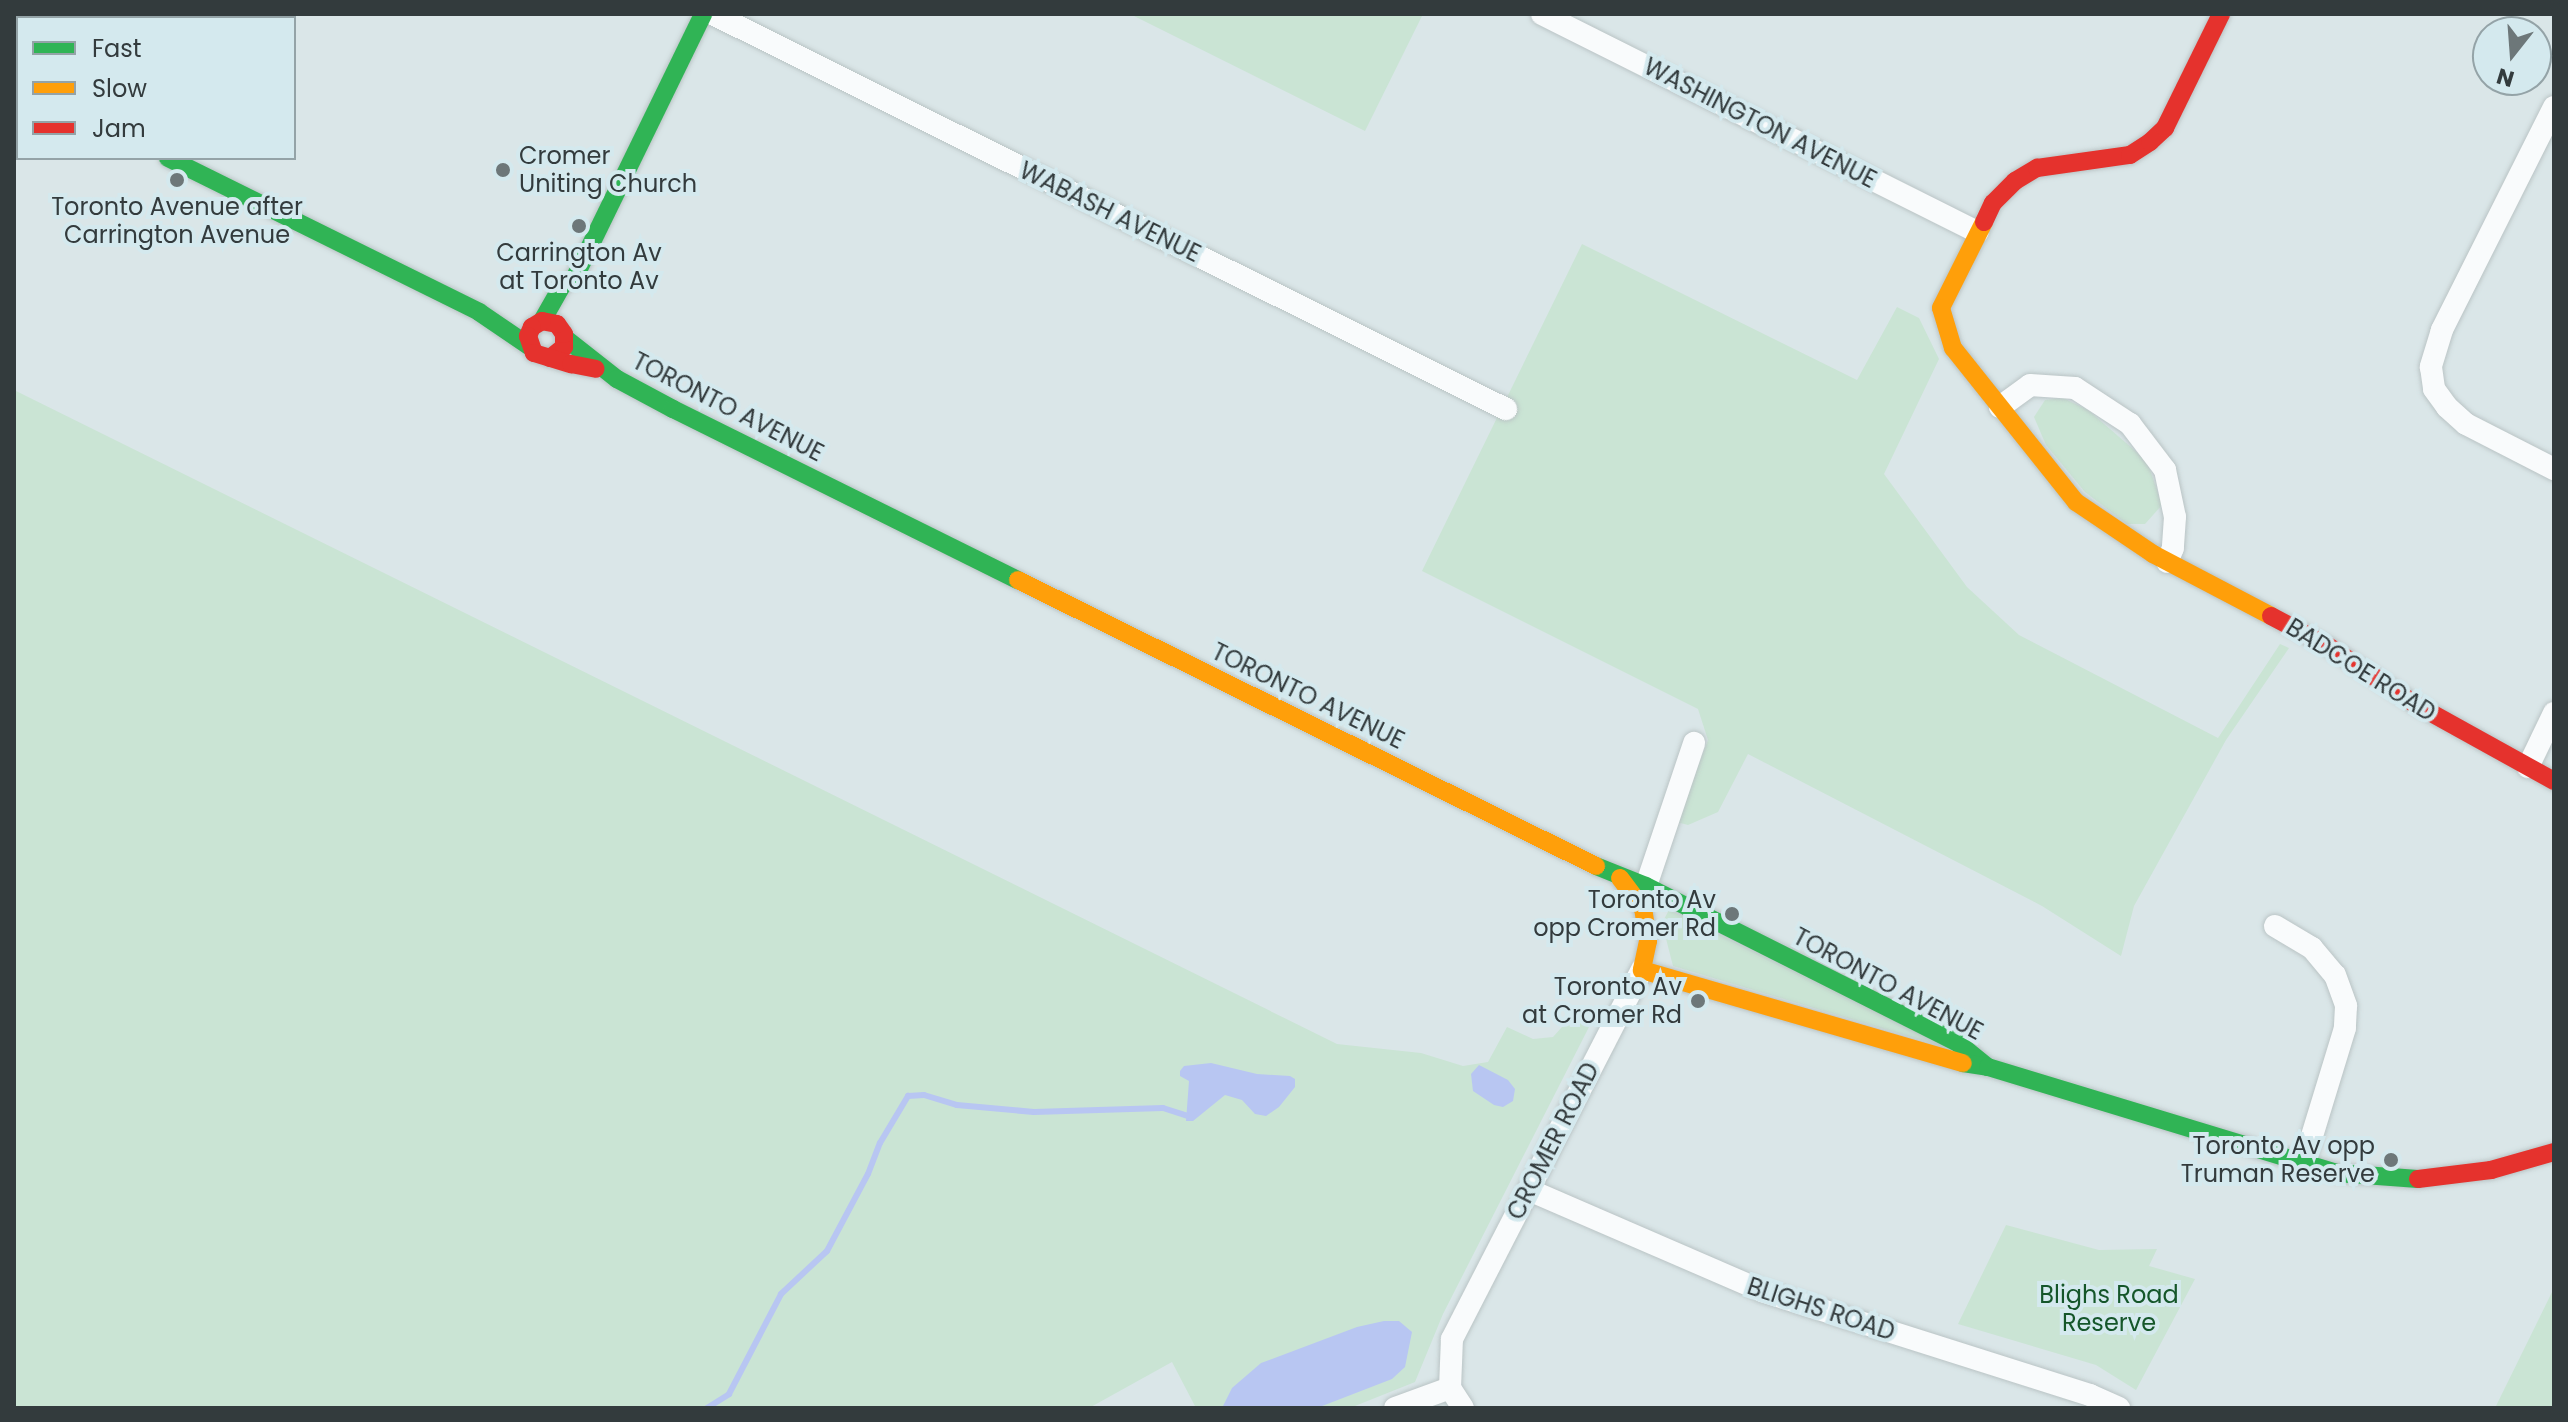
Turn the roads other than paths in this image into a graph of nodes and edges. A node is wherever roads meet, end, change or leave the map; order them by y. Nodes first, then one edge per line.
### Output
1 (703, 14) edge
2 (713, 14) edge
3 (1542, 14) edge
4 (2221, 14) edge
5 (2554, 107) edge
6 (172, 160) edge
7 (1977, 232) junction
8 (574, 279) junction
9 (479, 312) junction
10 (540, 322) junction
11 (565, 336) junction
12 (529, 346) junction
13 (550, 358) junction
14 (603, 370) junction
15 (2000, 407) junction
16 (1506, 409) dead end
17 (2554, 469) edge
18 (2167, 562) junction
19 (2554, 713) edge
20 (1694, 743) dead end
21 (2528, 767) junction
22 (2554, 781) edge
23 (1620, 878) junction
24 (1646, 886) junction
25 (2275, 926) dead end
26 (1642, 970) junction
27 (1988, 1067) junction
28 (2554, 1152) edge
29 (2303, 1165) junction
30 (1529, 1190) junction
31 (1450, 1388) junction
32 (1395, 1408) edge
33 (1463, 1408) edge
34 (2119, 1408) edge

1 - 8 street
2 - 16 street, WABASH AVENUE
3 - 7 street, WASHINGTON AVENUE
4 - 7 street
5 - 17 street
6 - 9 street
7 - 15 street, BADCOE ROAD
8 - 10 street
8 - 11 street
9 - 10 street
9 - 12 street
10 - 11 street
10 - 12 street
11 - 13 street
11 - 14 street, TORONTO AVENUE
12 - 13 street
13 - 14 street, TORONTO AVENUE
14 - 23 street, TORONTO AVENUE
15 - 18 street, BADCOE ROAD
15 - 18 street
18 - 21 street, BADCOE ROAD
19 - 21 street
20 - 24 street
21 - 22 street, BADCOE ROAD
23 - 24 street, TORONTO AVENUE
23 - 26 street, CROMER ROAD
24 - 27 street, TORONTO AVENUE
25 - 29 street
26 - 27 street, TORONTO AVENUE
26 - 30 street, CROMER ROAD
27 - 29 street, TORONTO AVENUE
28 - 29 street, TORONTO AVENUE
30 - 31 street, CROMER ROAD
30 - 34 street, BLIGHS ROAD
31 - 32 street
31 - 33 street

